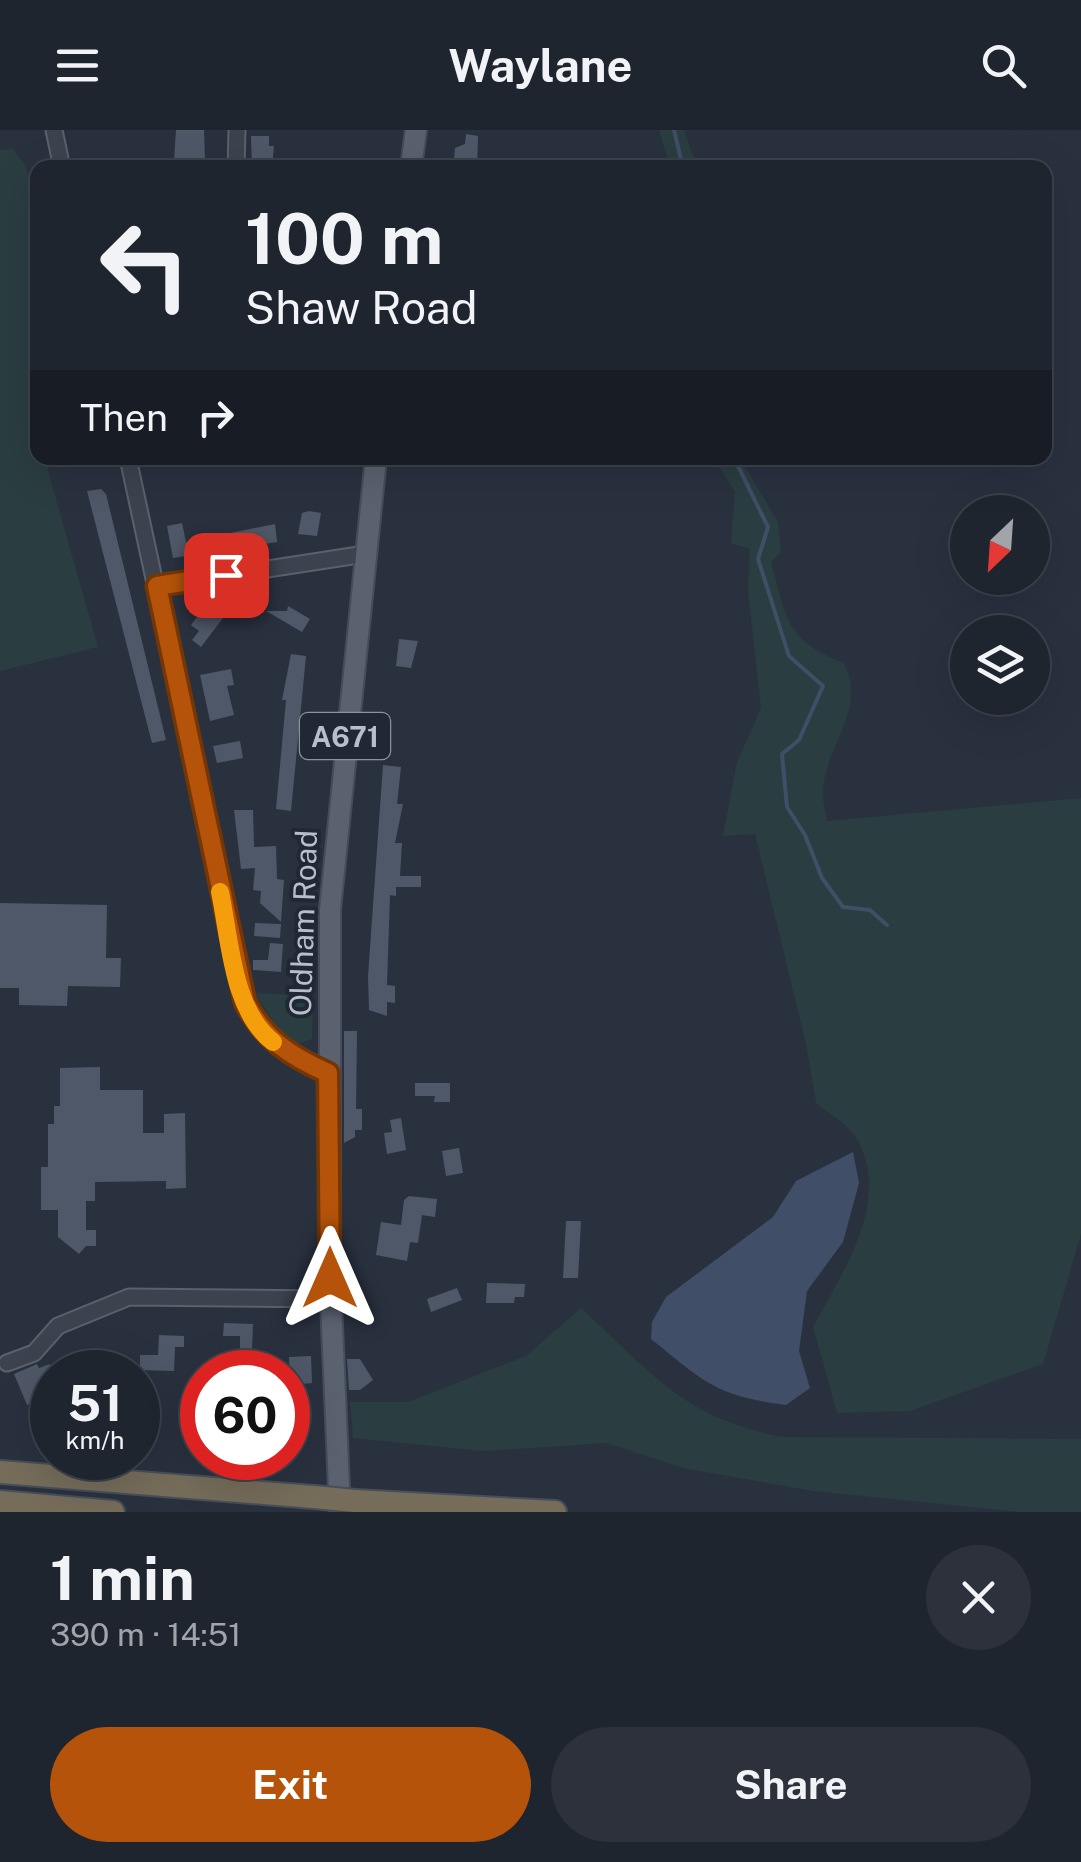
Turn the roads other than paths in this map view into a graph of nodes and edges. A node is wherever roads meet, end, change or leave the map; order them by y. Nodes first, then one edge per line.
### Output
1 (54, 130) edge
2 (236, 130) edge
3 (416, 130) edge
4 (60, 160) edge
5 (236, 160) edge
6 (412, 160) edge
7 (130, 465) edge
8 (375, 465) edge
9 (365, 554) junction
10 (157, 586) junction
11 (328, 1073) junction
12 (330, 1299) junction
13 (7, 1363) dead end
14 (0, 1472) edge
15 (0, 1502) edge
16 (348, 1506) edge
17 (112, 1512) edge
18 (554, 1512) edge

1 - 4 street
2 - 5 street
3 - 6 main road
7 - 10 street
8 - 9 main road, Oldham Road / A671
9 - 10 street
9 - 11 main road, Oldham Road / A671
10 - 11 street
11 - 12 main road, Oldham Road / A671
12 - 13 street
12 - 16 main road, Oldham Road / A671
14 - 16 highway, bridge
15 - 17 highway
16 - 18 highway

